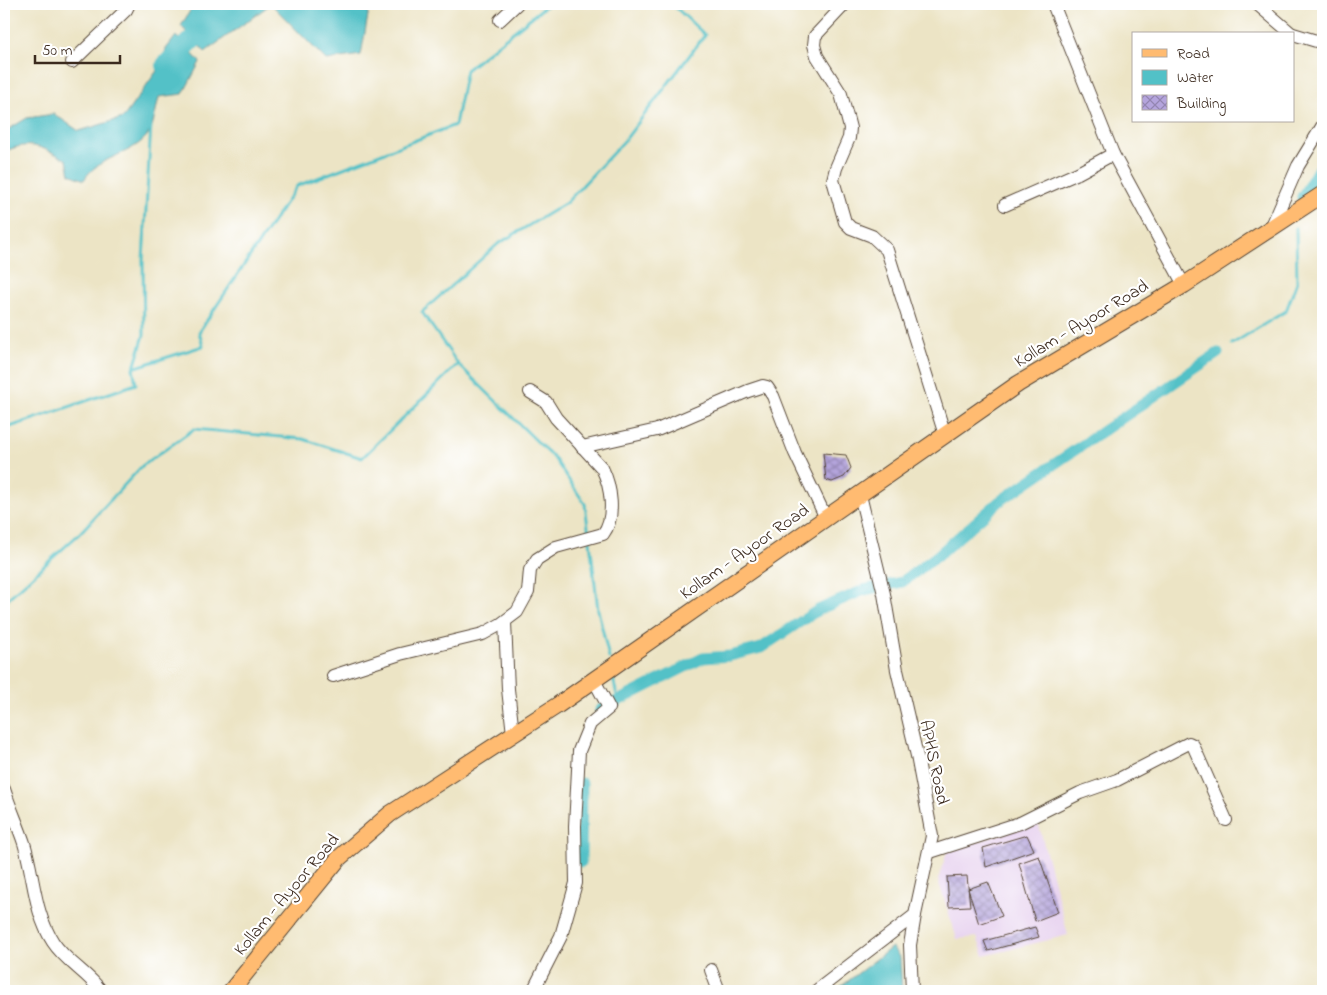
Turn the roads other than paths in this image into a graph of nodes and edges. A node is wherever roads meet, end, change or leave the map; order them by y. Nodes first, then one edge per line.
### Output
1 (129, 4) edge
2 (517, 4) edge
3 (845, 4) edge
4 (1053, 4) edge
5 (1257, 4) edge
6 (500, 20) dead end
7 (1290, 32) edge
8 (1294, 35) edge
9 (1323, 43) edge
10 (72, 62) dead end
11 (1323, 125) edge
12 (1113, 154) junction
13 (1323, 194) edge
14 (1005, 205) dead end
15 (1270, 230) junction
16 (1184, 285) junction
17 (530, 392) dead end
18 (945, 435) junction
19 (582, 447) junction
20 (860, 495) junction
21 (826, 518) junction
22 (504, 622) junction
23 (333, 676) dead end
24 (594, 680) junction
25 (513, 734) junction
26 (4, 789) edge
27 (1226, 820) dead end
28 (930, 852) junction
29 (915, 915) junction
30 (711, 970) dead end
31 (101, 991) edge
32 (231, 991) edge
33 (533, 991) edge
34 (719, 991) edge
35 (816, 991) edge
36 (912, 991) edge

1 - 10 street
2 - 6 street
3 - 18 street
4 - 12 street
5 - 7 street
8 - 9 street
11 - 15 street
12 - 14 street
12 - 16 street
13 - 15 main road, Kollam - Ayoor Road
15 - 16 main road, Kollam - Ayoor Road
16 - 18 main road, Kollam - Ayoor Road
17 - 19 street
18 - 20 main road, Kollam - Ayoor Road
19 - 21 street
19 - 22 street
20 - 21 main road, Kollam - Ayoor Road
20 - 28 street, APHS Road
21 - 24 main road, Kollam - Ayoor Road
22 - 23 street
22 - 25 street
24 - 25 main road, Kollam - Ayoor Road
24 - 33 street
25 - 32 main road, Kollam - Ayoor Road
26 - 31 street
27 - 28 street
28 - 29 street, APHS Road
29 - 35 street
29 - 36 street, APHS Road
30 - 34 street

